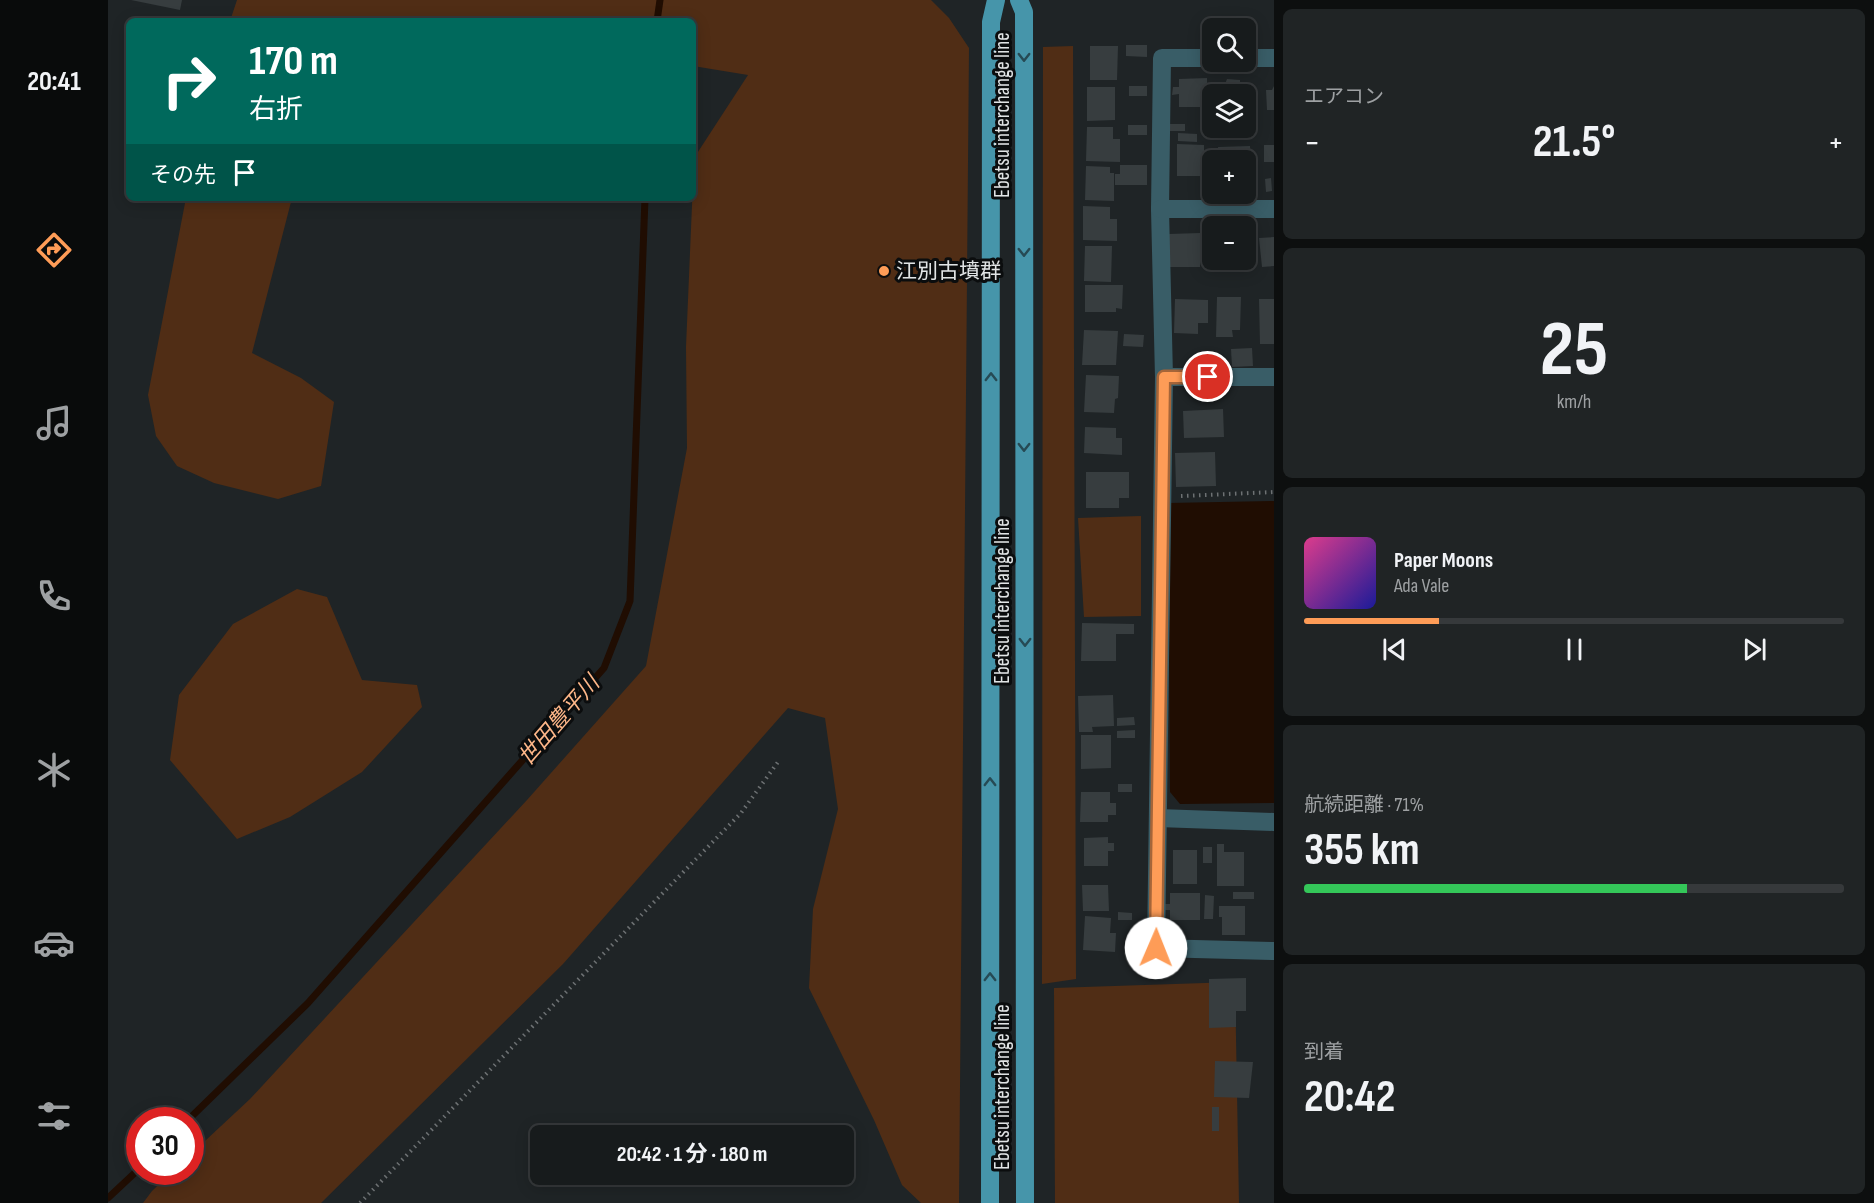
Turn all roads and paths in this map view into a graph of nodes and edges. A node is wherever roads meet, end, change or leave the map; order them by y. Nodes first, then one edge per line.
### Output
1 (996, 0) edge
2 (1019, 0) edge
3 (1202, 58) edge
4 (1256, 58) edge
5 (1274, 58) edge
6 (1160, 209) junction
7 (1274, 209) edge
8 (1164, 377) junction
9 (1274, 377) edge
10 (1274, 492) edge
11 (1162, 496) junction
12 (778, 762) dead end
13 (1158, 818) junction
14 (1274, 822) edge
15 (1274, 951) edge
16 (360, 1203) edge
17 (990, 1203) edge
18 (1025, 1203) edge

17 -> 1 main road, Ebetsu interchange line
2 -> 18 main road, Ebetsu interchange line
3 - 6 street
4 - 5 street
6 - 7 street
6 - 8 street
8 - 9 street
8 - 11 street
10 - 11 path
11 - 13 street
12 - 16 path
13 - 14 street
13 - 15 street

